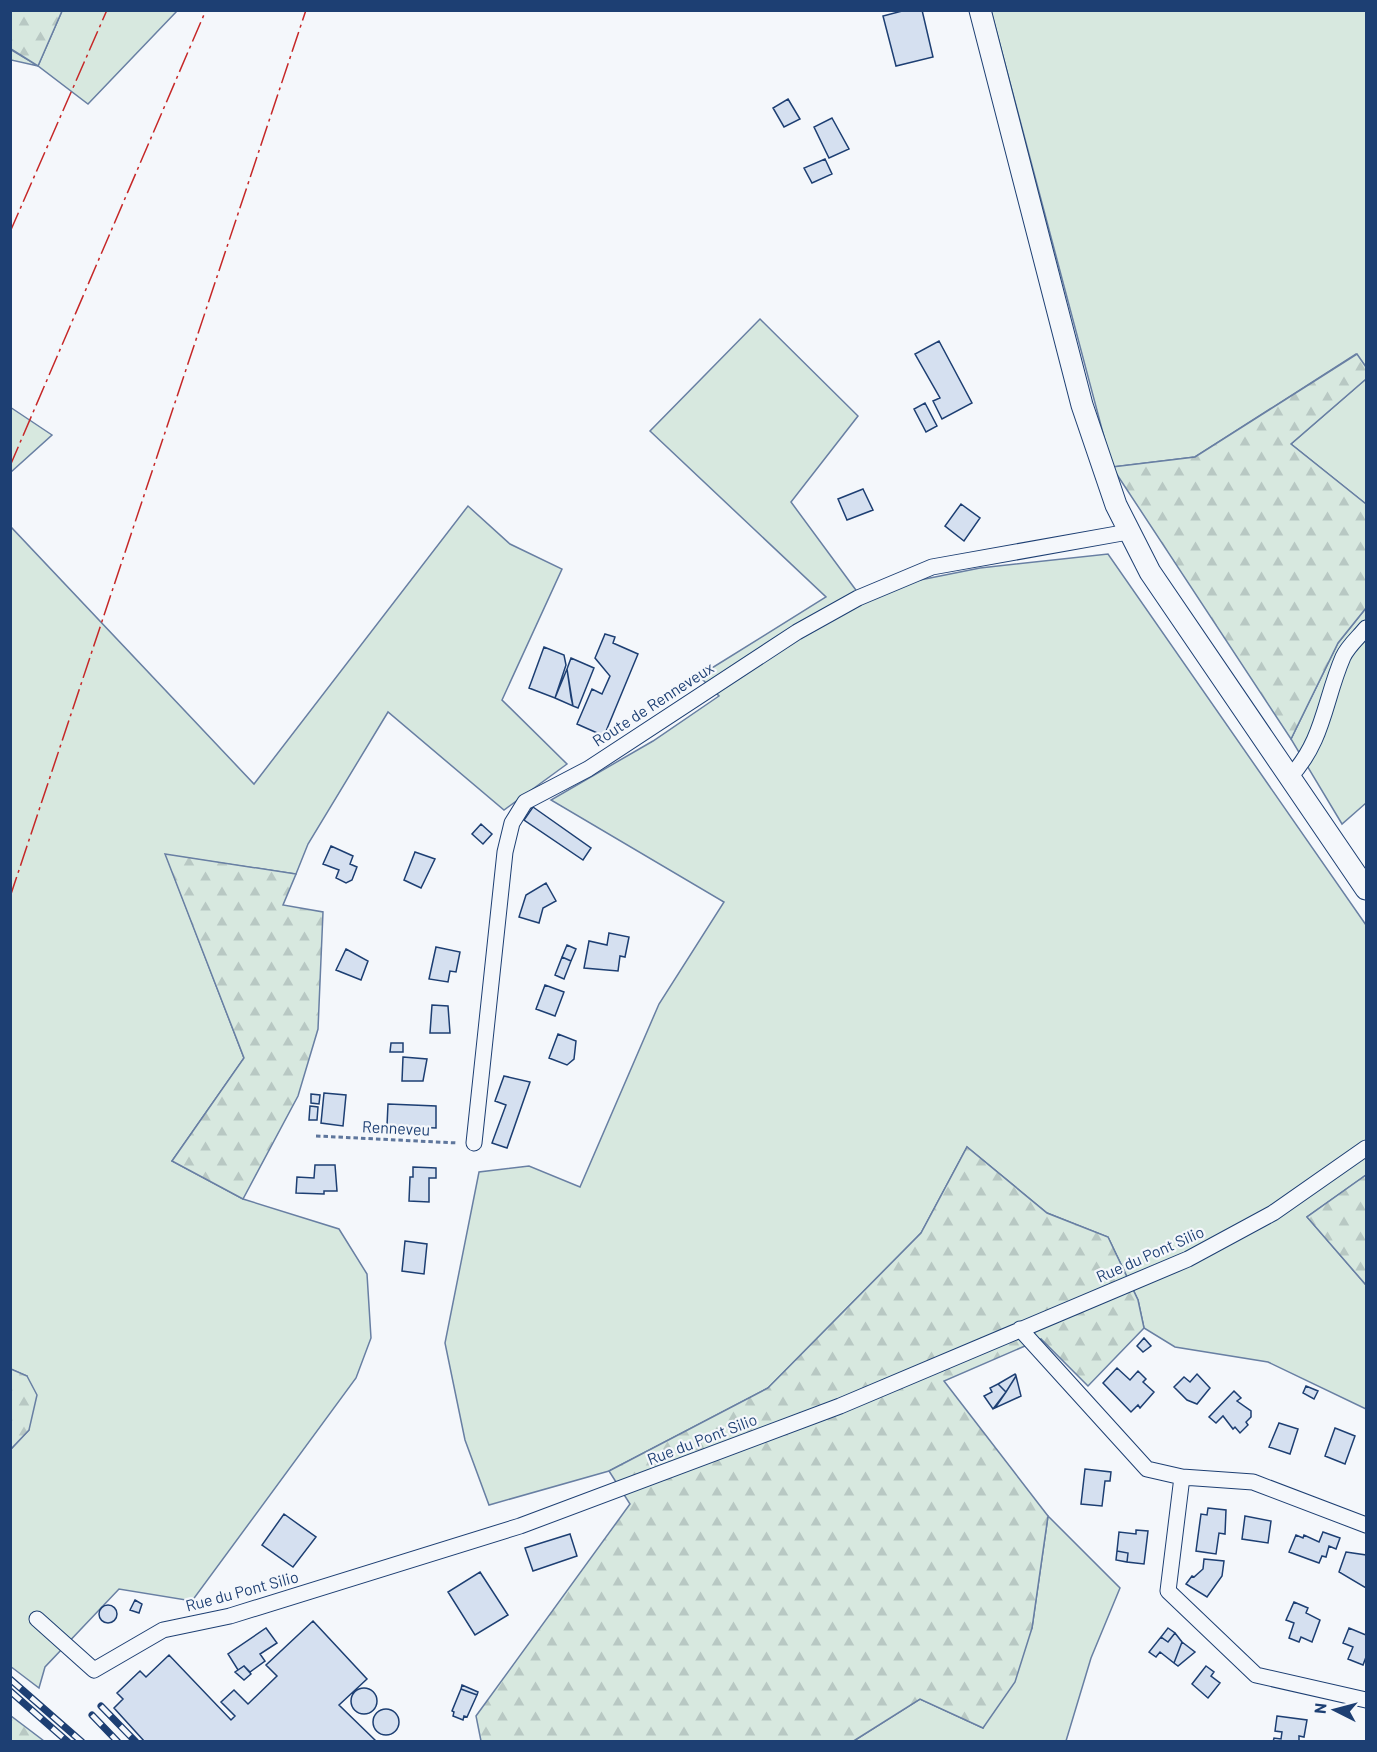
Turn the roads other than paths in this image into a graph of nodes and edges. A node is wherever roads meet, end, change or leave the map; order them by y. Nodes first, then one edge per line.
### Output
1 (980, 10) edge
2 (1128, 532) junction
3 (1366, 628) edge
4 (1289, 778) junction
5 (1366, 889) edge
6 (474, 1143) road end
7 (1366, 1148) edge
8 (1020, 1329) junction
9 (1182, 1477) junction
10 (1366, 1525) edge
11 (37, 1619) dead end
12 (1366, 1700) edge

1 - 2 main road
2 - 4 main road
2 - 6 street, Route de Renneveux
3 - 4 street
4 - 5 main road
7 - 8 street, Rue du Pont Silio
8 - 9 street
8 - 11 street, Rue du Pont Silio
9 - 10 street
9 - 12 street

